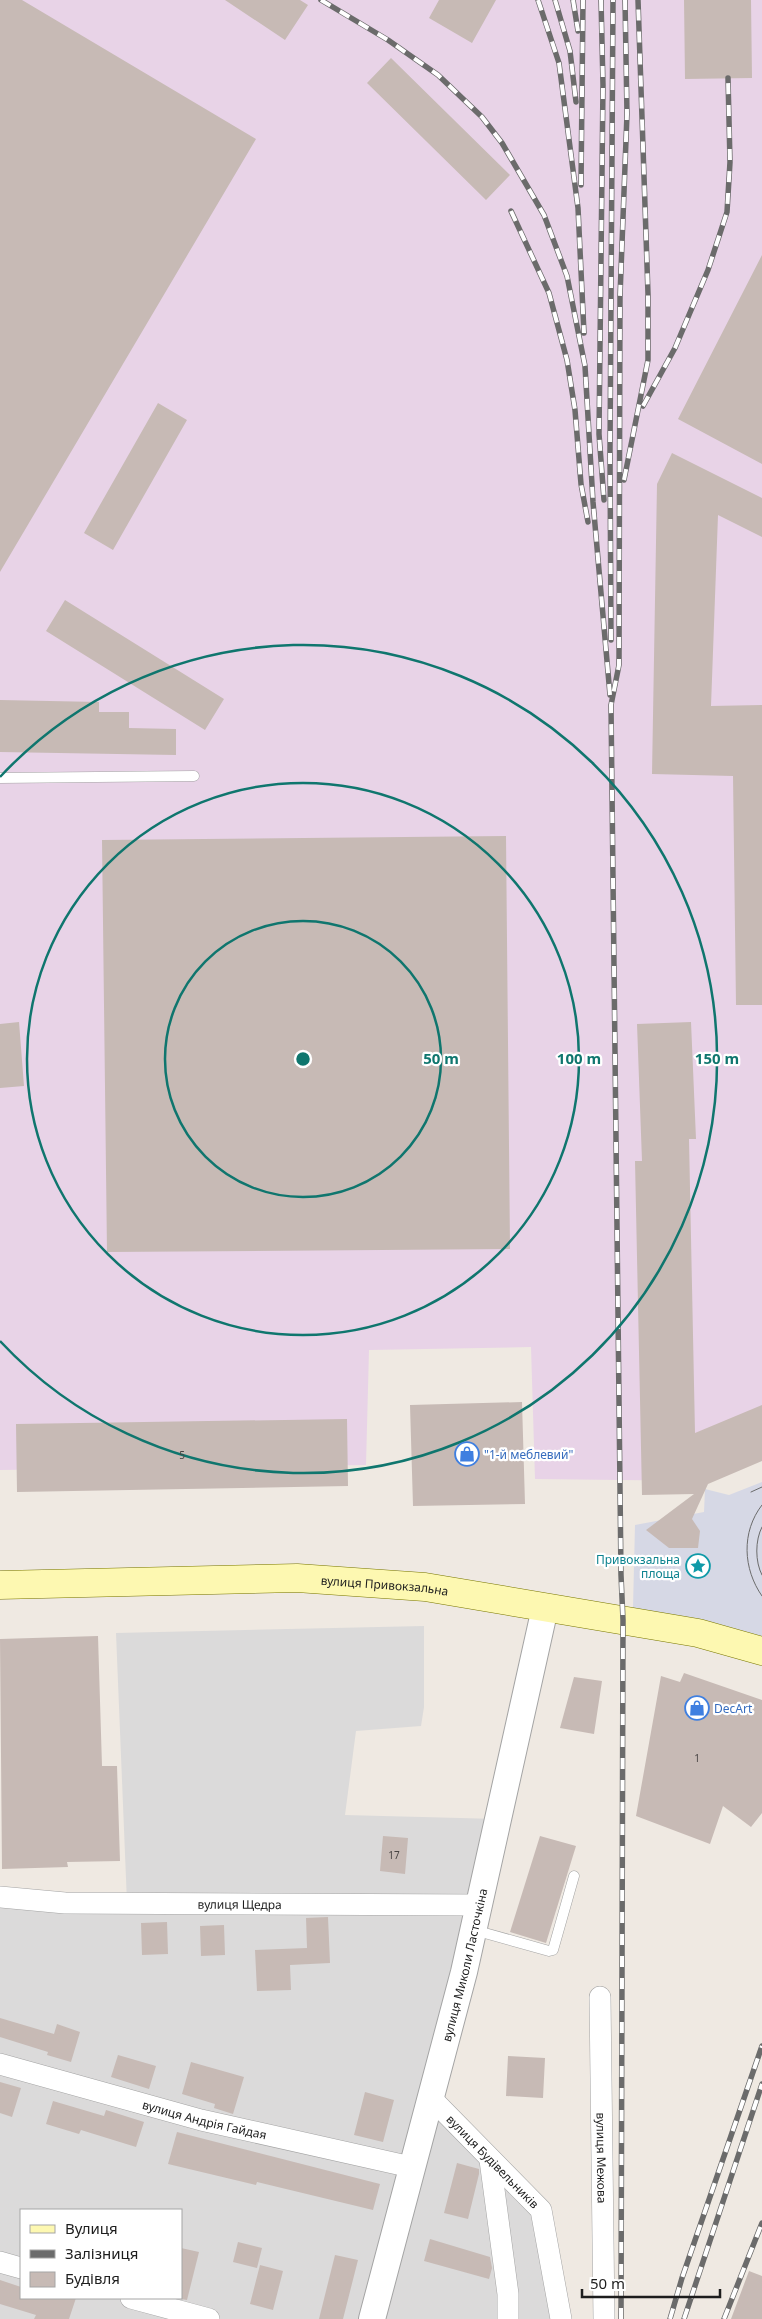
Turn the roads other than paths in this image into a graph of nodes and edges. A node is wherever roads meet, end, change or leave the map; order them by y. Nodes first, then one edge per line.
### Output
1 (194, 776) dead end
2 (0, 778) edge
3 (0, 1585) edge
4 (545, 1608) junction
5 (762, 1651) edge
6 (574, 1876) dead end
7 (0, 1897) edge
8 (476, 1917) junction
9 (600, 1997) dead end
10 (0, 2064) edge
11 (430, 2097) junction
12 (490, 2160) junction
13 (411, 2167) junction
14 (0, 2262) edge
15 (20, 2268) edge
16 (135, 2299) edge
17 (209, 2319) edge
18 (372, 2319) edge
19 (508, 2319) edge
20 (560, 2319) edge
21 (604, 2319) edge

1 - 2 lane
3 - 4 main road, вулиця Привокзальна
4 - 5 main road, вулиця Привокзальна
4 - 8 street, вулиця Миколи Ласточкіна
6 - 8 lane
7 - 8 street, вулиця Щедра
8 - 11 street, вулиця Миколи Ласточкіна
9 - 21 street, вулиця Межова
10 - 13 street, вулиця Андрія Гайдая
11 - 12 street, вулиця Будівельників
11 - 13 street, вулиця Миколи Ласточкіна
12 - 19 street
12 - 20 street, вулиця Будівельників
13 - 18 street, вулиця Миколи Ласточкіна
14 - 15 street
16 - 17 street

